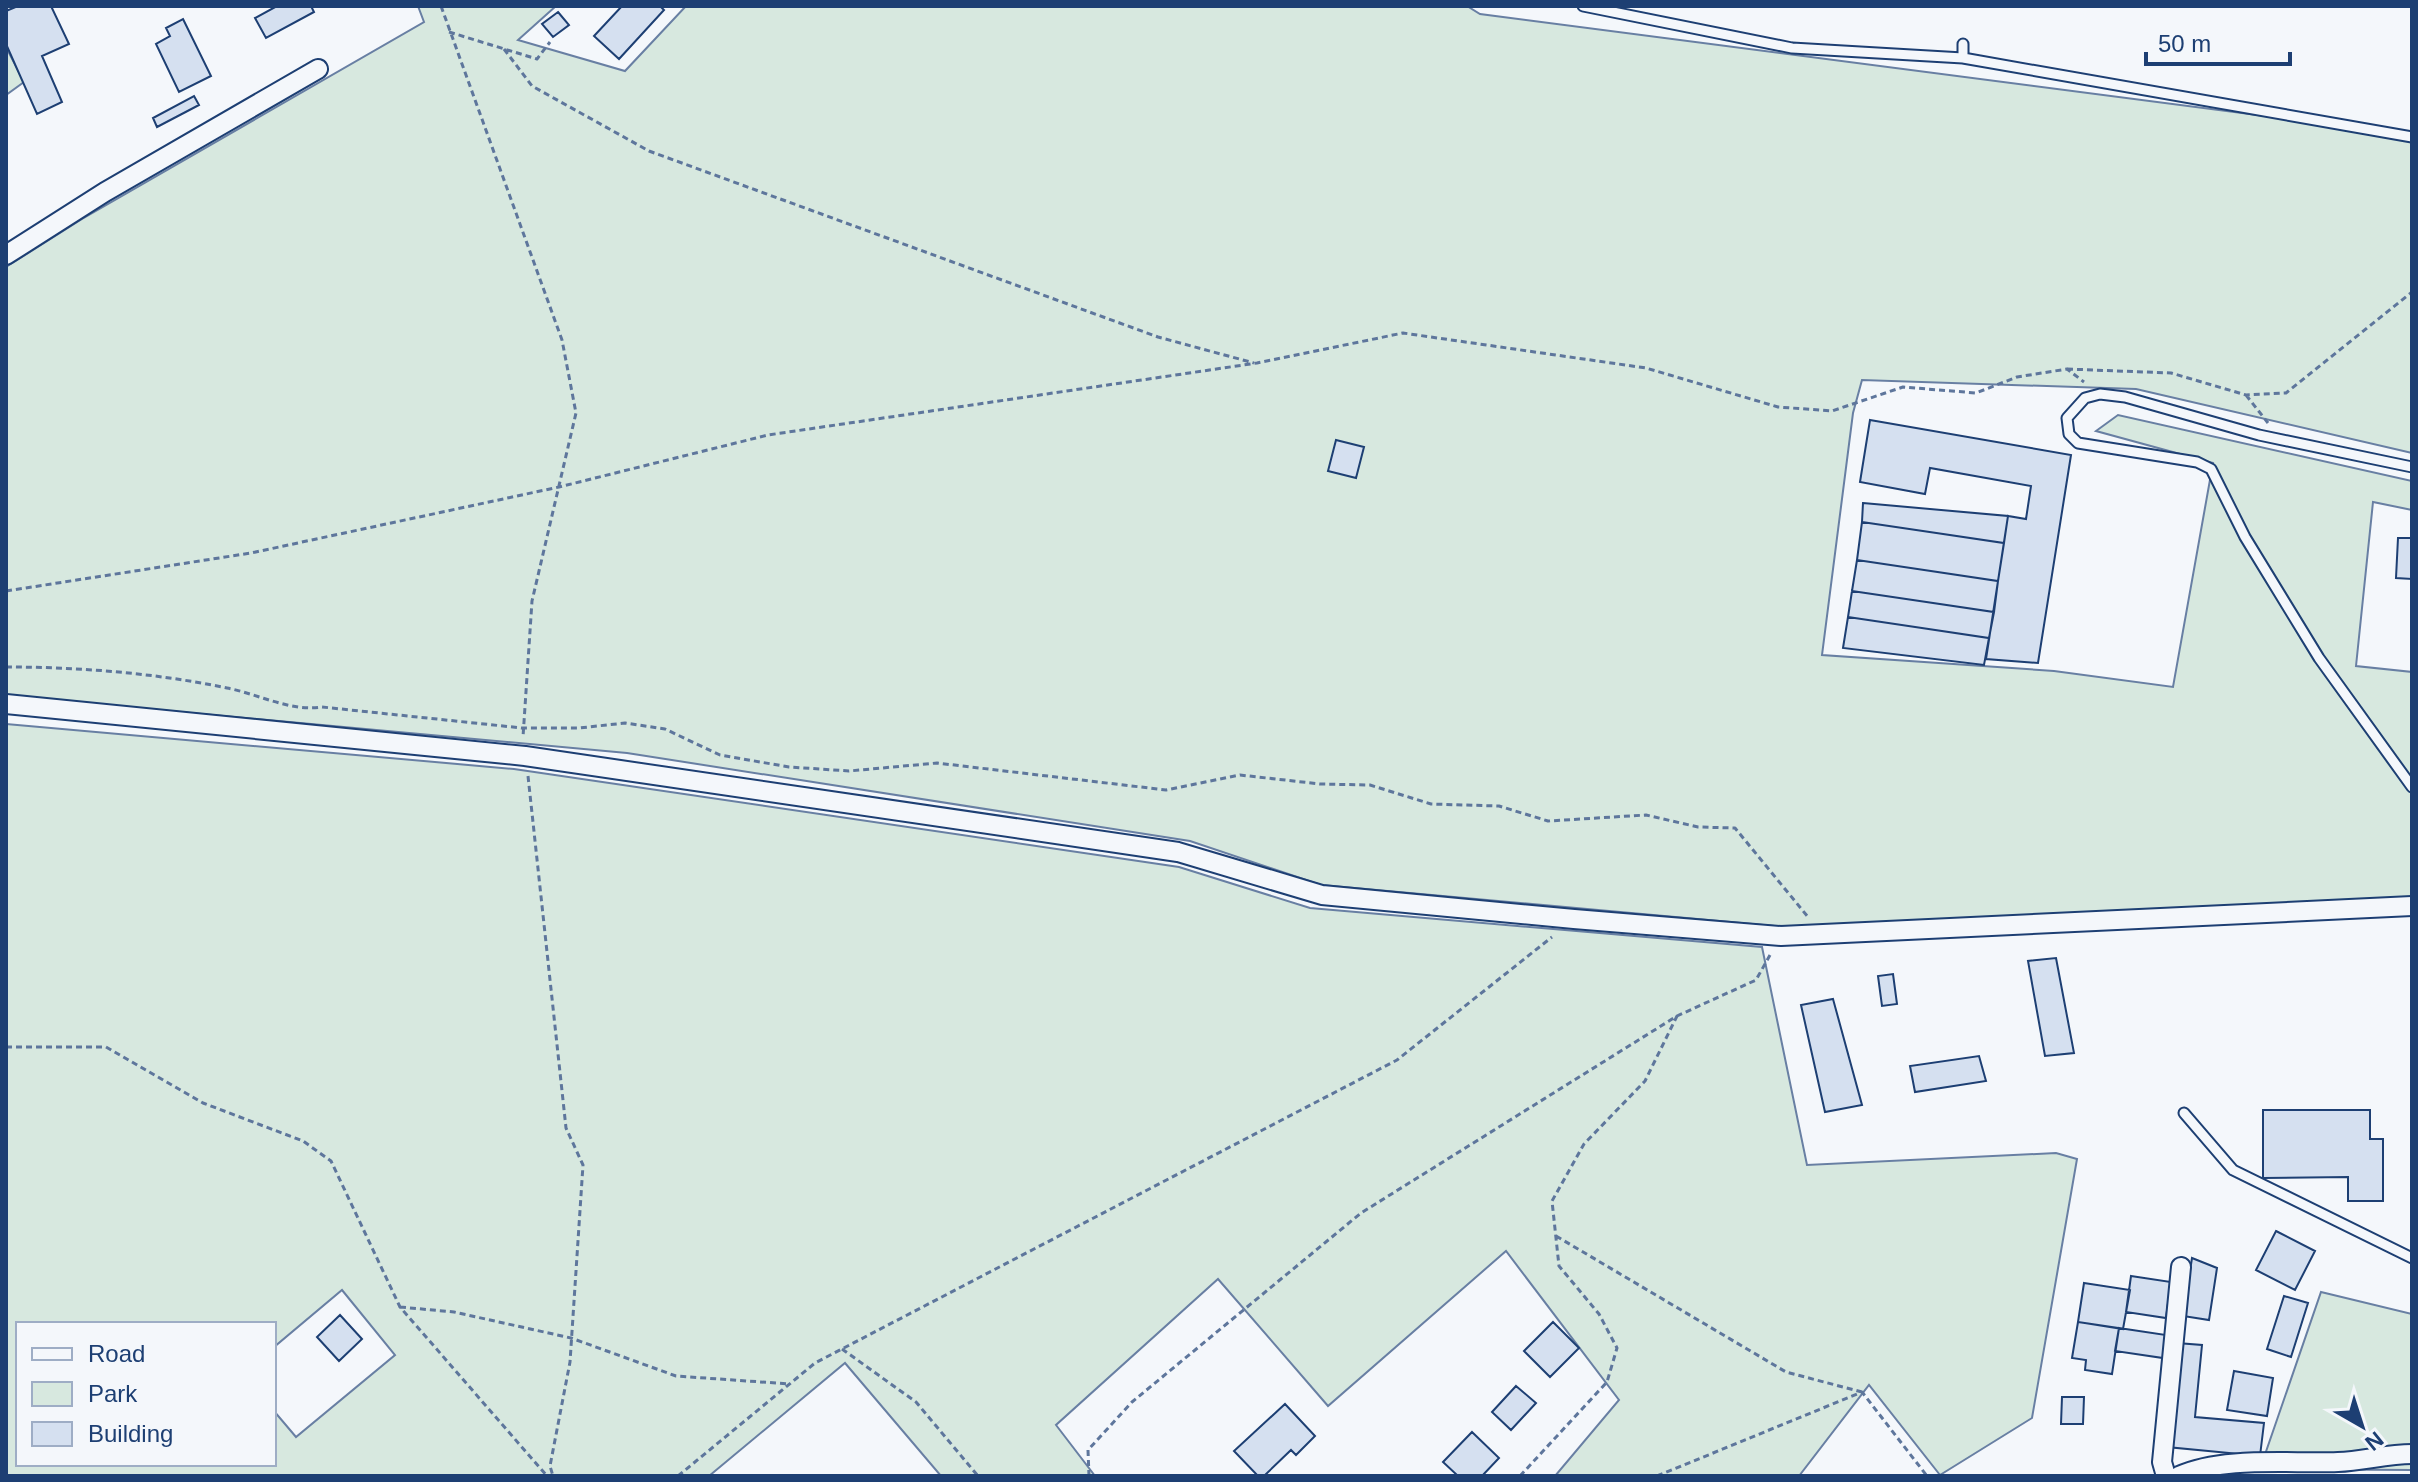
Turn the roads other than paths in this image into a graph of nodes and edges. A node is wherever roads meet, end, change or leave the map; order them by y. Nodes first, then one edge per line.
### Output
1 (1583, 6) edge
2 (1963, 44) dead end
3 (1963, 58) junction
4 (318, 69) dead end
5 (2412, 137) edge
6 (6, 255) edge
7 (2412, 467) edge
8 (6, 704) edge
9 (2412, 787) edge
10 (2412, 906) edge
11 (2184, 1113) dead end
12 (2412, 1258) edge
13 (2181, 1267) dead end
14 (2412, 1454) edge
15 (2166, 1476) edge
16 (2179, 1476) edge

1 - 3 lane
2 - 3 lane
3 - 5 lane
4 - 6 street
7 - 9 lane
8 - 10 street
11 - 12 lane
13 - 15 street
14 - 16 street

